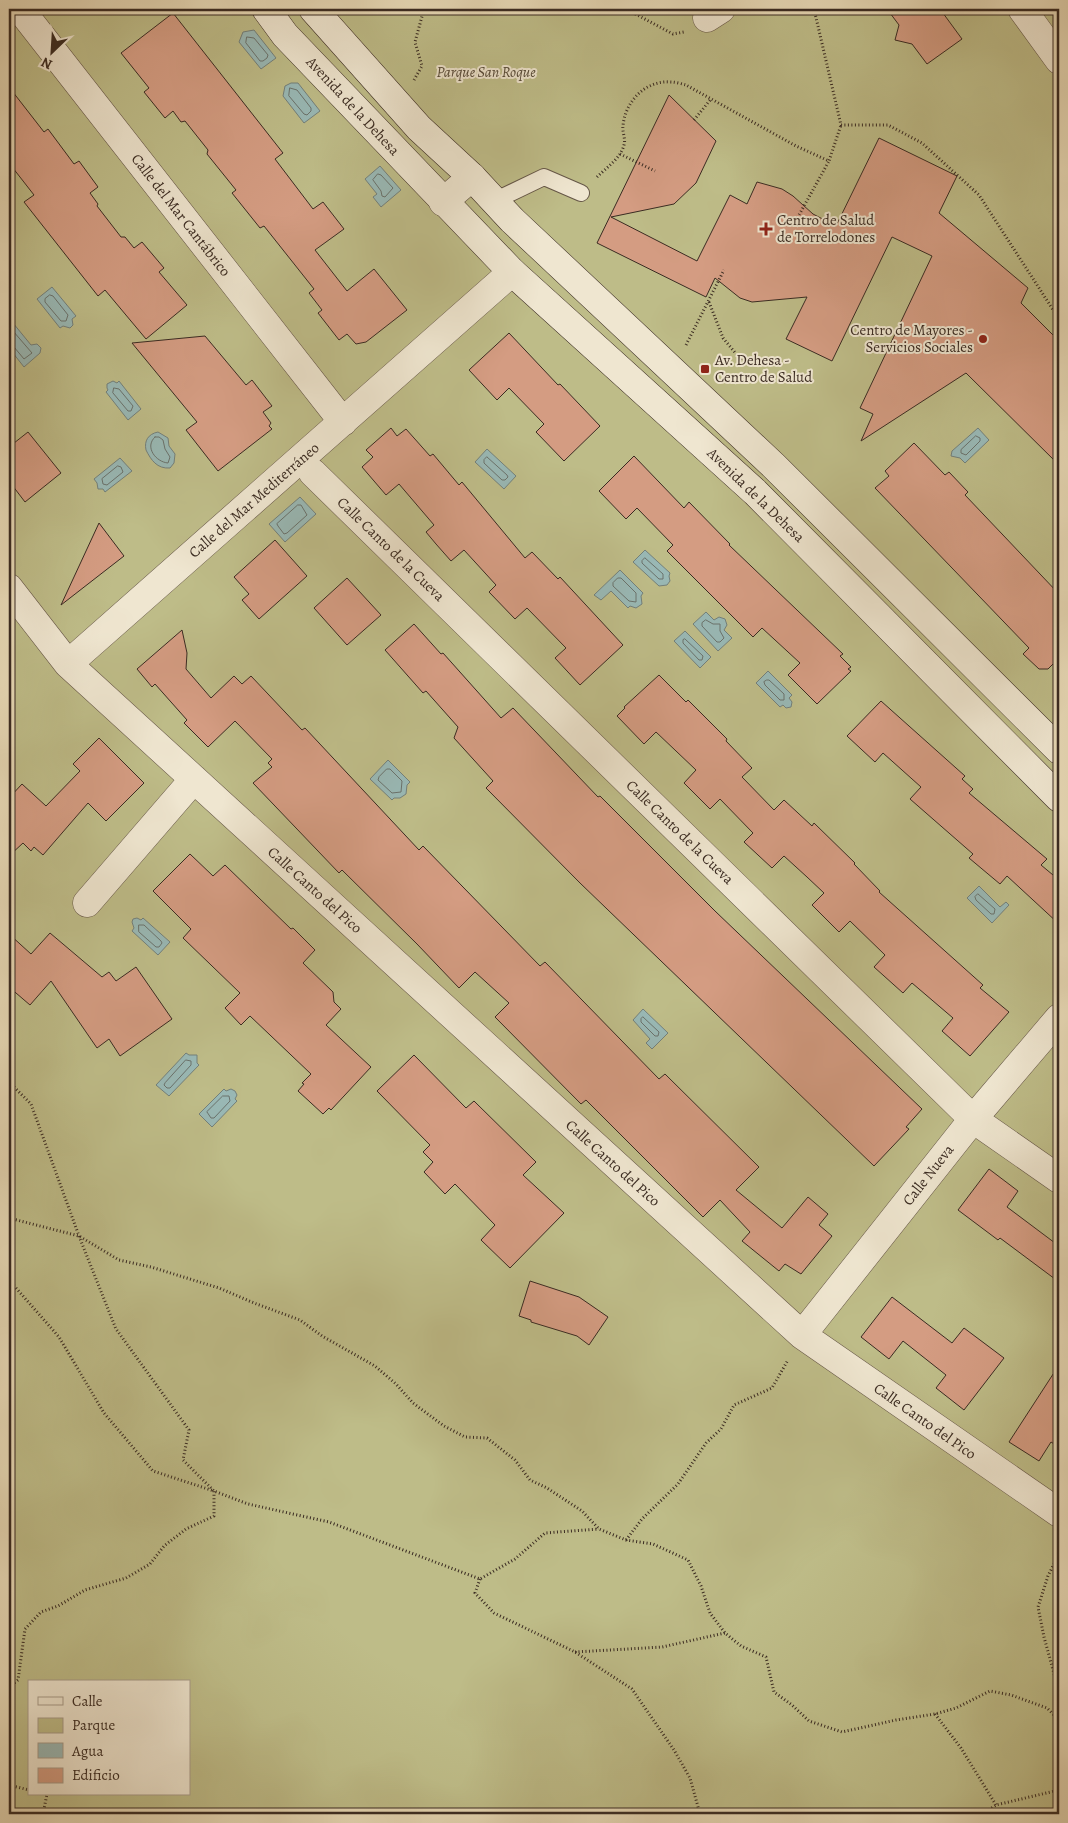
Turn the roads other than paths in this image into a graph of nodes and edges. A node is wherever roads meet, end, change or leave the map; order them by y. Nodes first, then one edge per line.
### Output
1 (20, 9) edge
2 (266, 9) edge
3 (313, 9) edge
4 (1022, 9) edge
5 (1059, 60) edge
6 (472, 177) junction
7 (581, 193) road end
8 (494, 201) junction
9 (443, 202) junction
10 (512, 272) junction
11 (343, 422) junction
12 (312, 473) dead end
13 (9, 588) edge
14 (68, 664) junction
15 (1059, 750) edge
16 (194, 779) junction
17 (1059, 798) edge
18 (86, 903) dead end
19 (1059, 1018) edge
20 (973, 1119) junction
21 (1059, 1178) edge
22 (802, 1335) junction
23 (1059, 1513) edge

1 - 11 street, Calle del Mar Cantábrico
2 - 9 street, Avenida de la Dehesa
3 - 6 street
4 - 5 street
6 - 8 street
6 - 9 street
7 - 8 lane
8 - 15 street
9 - 10 street, Avenida de la Dehesa
10 - 11 street, Calle del Mar Mediterráneo
10 - 17 street, Avenida de la Dehesa
11 - 14 street, Calle del Mar Mediterráneo
12 - 20 street, Calle Canto de la Cueva
13 - 14 street
14 - 16 street, Calle Canto del Pico
16 - 18 street
16 - 22 street, Calle Canto del Pico
19 - 20 street, Calle Nueva
20 - 21 street, Calle Canto de la Cueva
20 - 22 street, Calle Nueva
22 - 23 street, Calle Canto del Pico

